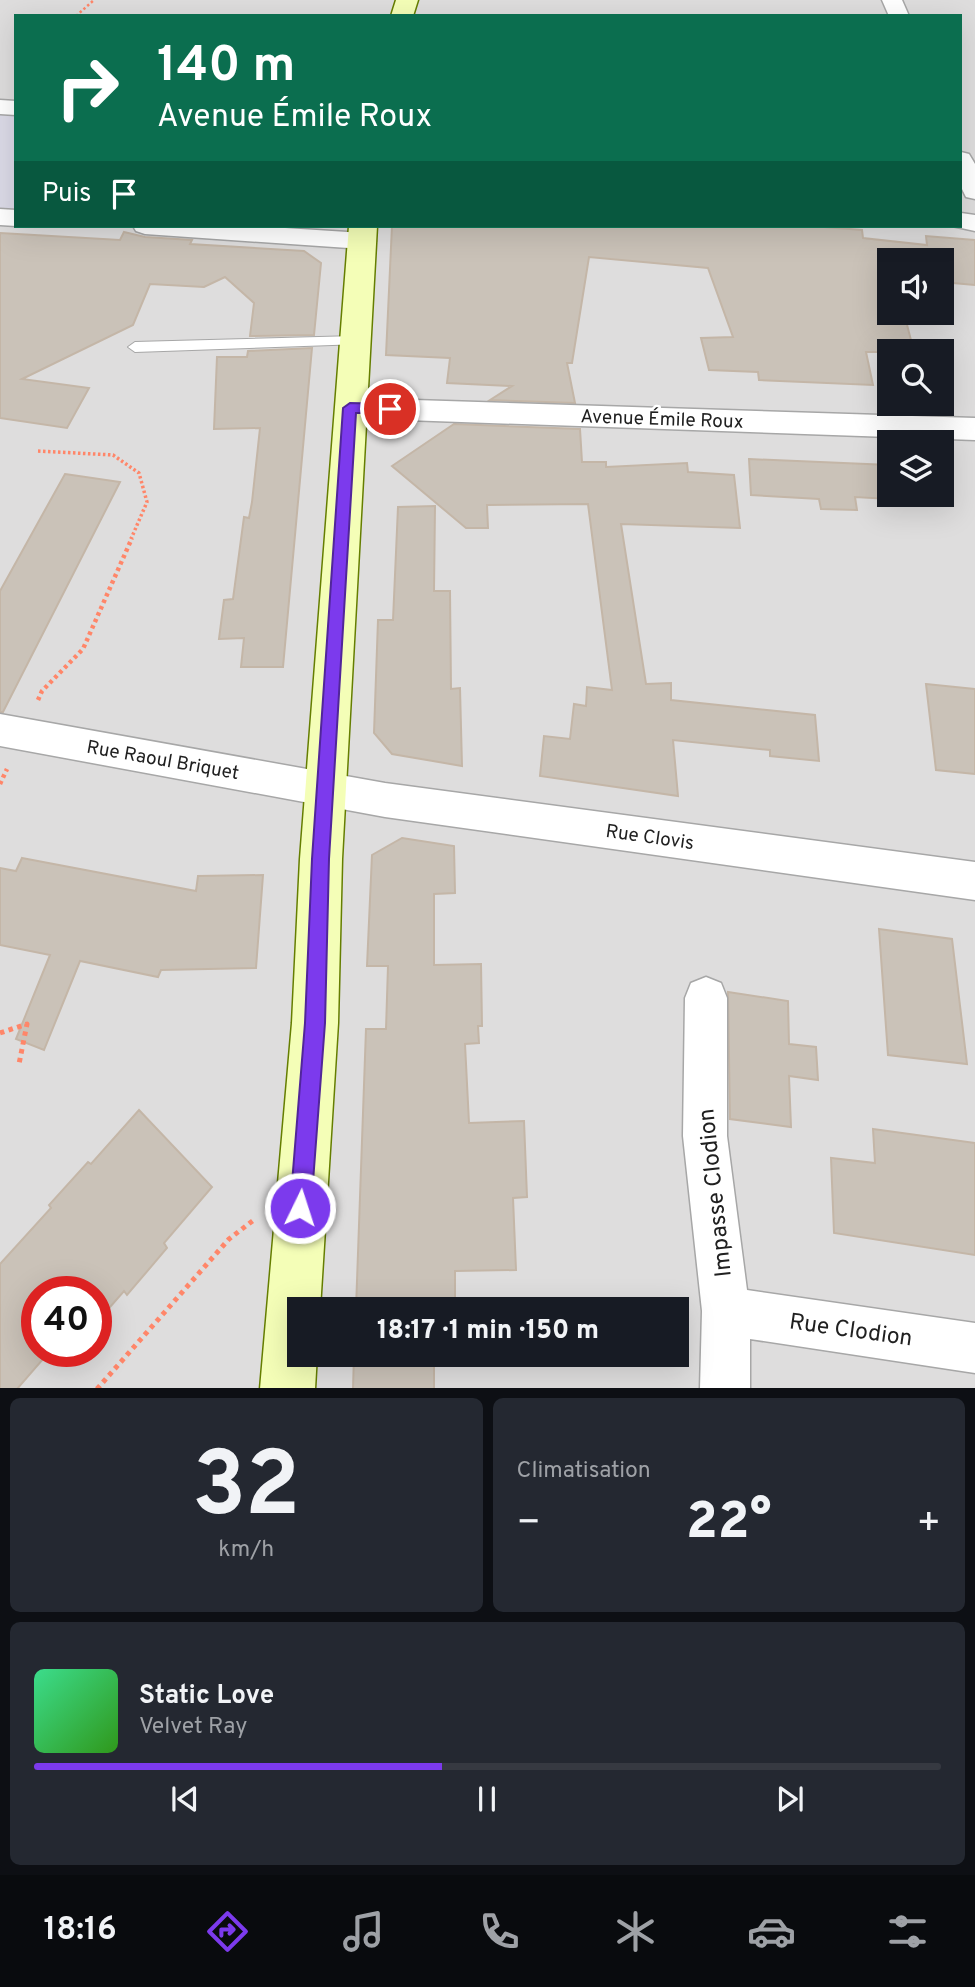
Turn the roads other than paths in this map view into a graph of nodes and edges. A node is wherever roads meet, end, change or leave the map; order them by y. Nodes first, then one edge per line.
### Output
1 (962, 161) edge
2 (975, 192) edge
3 (207, 228) edge
4 (363, 233) edge
5 (356, 341) junction
6 (135, 347) dead end
7 (350, 408) junction
8 (975, 429) edge
9 (12, 732) edge
10 (326, 789) junction
11 (975, 881) edge
12 (706, 998) dead end
13 (726, 1311) junction
14 (975, 1348) edge
15 (286, 1388) edge
16 (725, 1388) edge

1 - 2 street
3 - 4 street
4 - 5 street
5 - 6 lane
5 - 7 street
7 - 8 street, Avenue Émile Roux
7 - 10 street
9 - 10 street, Rue Raoul Briquet
10 - 11 street, Rue Clovis
10 - 15 street
12 - 13 street, Impasse Clodion
13 - 14 street, Rue Clodion
13 - 16 street, Impasse Clodion

